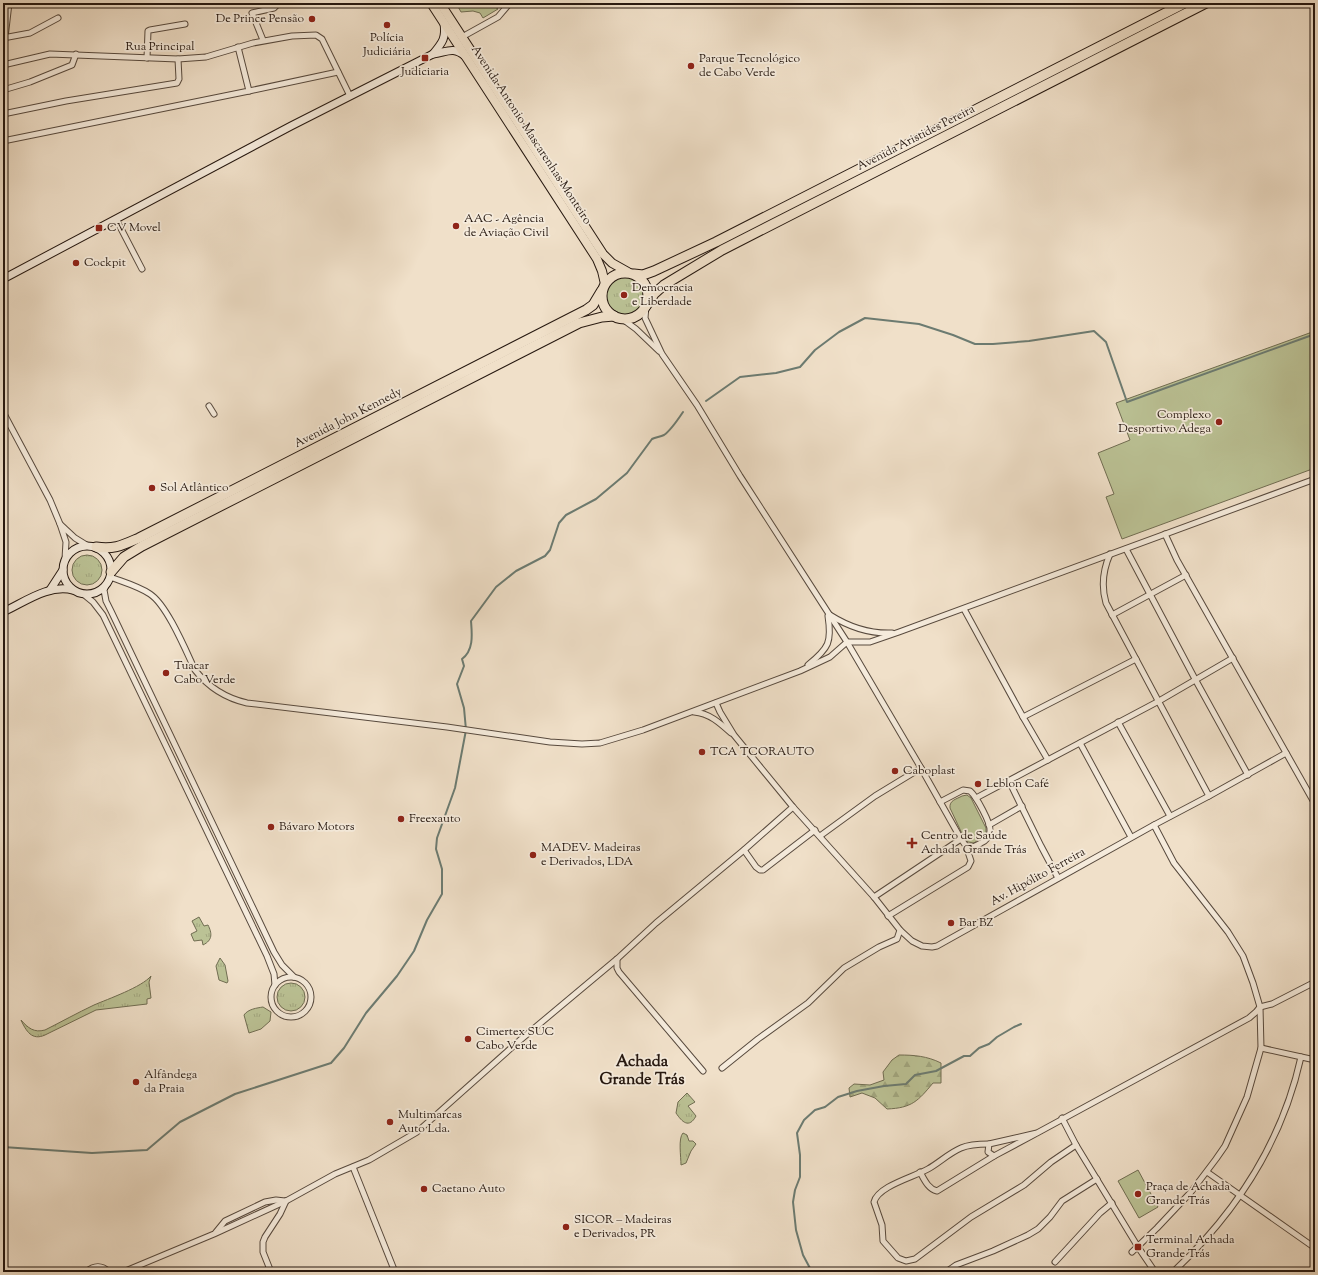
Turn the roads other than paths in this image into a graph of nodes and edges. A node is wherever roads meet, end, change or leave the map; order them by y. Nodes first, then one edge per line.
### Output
1 (9, 3) edge
2 (279, 3) edge
3 (430, 3) edge
4 (440, 3) edge
5 (510, 3) edge
6 (1185, 3) edge
7 (1206, 3) edge
8 (58, 18) dead end
9 (444, 23) junction
10 (186, 24) dead end
11 (462, 37) junction
12 (4, 38) edge
13 (263, 40) junction
14 (238, 47) junction
15 (76, 54) junction
16 (433, 54) junction
17 (465, 57) junction
18 (147, 58) junction
19 (178, 59) junction
20 (3, 65) edge
21 (338, 72) junction
22 (3, 90) edge
23 (249, 91) junction
24 (350, 96) junction
25 (3, 114) edge
26 (3, 141) edge
27 (116, 219) junction
28 (142, 269) dead end
29 (631, 273) junction
30 (3, 279) edge
31 (603, 287) junction
32 (646, 306) junction
33 (617, 317) junction
34 (662, 354) junction
35 (209, 406) dead end
36 (3, 412) edge
37 (214, 414) dead end
38 (1315, 479) edge
39 (60, 524) junction
40 (1165, 534) junction
41 (92, 547) junction
42 (1126, 549) junction
43 (1110, 554) junction
44 (65, 559) junction
45 (63, 570) junction
46 (1186, 575) junction
47 (110, 577) junction
48 (50, 590) junction
49 (79, 592) junction
50 (1150, 595) junction
51 (964, 609) junction
52 (3, 612) edge
53 (827, 613) junction
54 (1112, 615) junction
55 (899, 632) junction
56 (847, 642) junction
57 (1233, 658) junction
58 (1136, 659) junction
59 (800, 671) junction
60 (1195, 679) junction
61 (1159, 701) junction
62 (716, 703) junction
63 (687, 713) junction
64 (1023, 717) junction
65 (1118, 722) junction
66 (734, 735) junction
67 (1080, 743) junction
68 (1286, 753) junction
69 (1048, 760) junction
70 (921, 768) junction
71 (1248, 775) junction
72 (1009, 781) junction
73 (1209, 796) junction
74 (976, 798) junction
75 (940, 802) junction
76 (1315, 804) edge
77 (1022, 806) junction
78 (793, 807) junction
79 (1170, 816) junction
80 (989, 824) junction
81 (1154, 825) junction
82 (815, 830) junction
83 (820, 836) junction
84 (1131, 837) junction
85 (961, 839) junction
86 (966, 846) junction
87 (744, 850) junction
88 (1058, 878) junction
89 (874, 897) junction
90 (888, 916) junction
91 (900, 930) junction
92 (617, 959) junction
93 (294, 977) junction
94 (1315, 982) edge
95 (275, 985) junction
96 (1260, 1006) junction
97 (1261, 1048) junction
98 (1301, 1057) junction
99 (1315, 1060) edge
100 (722, 1068) dead end
101 (703, 1071) dead end
102 (1062, 1118) junction
103 (1036, 1133) junction
104 (989, 1144) junction
105 (1076, 1145) junction
106 (994, 1156) junction
107 (353, 1166) junction
108 (920, 1172) junction
109 (1207, 1172) junction
110 (1097, 1179) junction
111 (1240, 1195) junction
112 (286, 1201) junction
113 (1112, 1204) junction
114 (1138, 1247) junction
115 (1315, 1248) edge
116 (1132, 1252) dead end
117 (1055, 1262) dead end
118 (86, 1272) edge
119 (109, 1272) edge
120 (123, 1272) edge
121 (271, 1272) edge
122 (395, 1272) edge
123 (946, 1272) edge
124 (1155, 1272) edge
125 (1173, 1272) edge

1 - 12 street
2 - 13 street
3 - 9 main road, Avenida Antonio Mascarenhas Monteiro
4 - 11 main road, Avenida Antonio Mascarenhas Monteiro
5 - 11 street
6 - 29 highway, Avenida Aristides Pereira
7 - 32 highway, Avenida Aristides Pereira
8 - 12 street
9 - 16 main road
9 - 17 main road, Avenida Antonio Mascarenhas Monteiro
10 - 18 street
11 - 29 main road, Avenida Antonio Mascarenhas Monteiro
13 - 14 street, Rua Principal
13 - 21 street, Rua Principal
14 - 19 street, Rua Principal
14 - 23 street
15 - 18 street, Rua Principal
15 - 20 street, Rua Principal
15 - 22 street
16 - 17 main road
16 - 24 main road
17 - 31 main road, Avenida Antonio Mascarenhas Monteiro
18 - 19 street, Rua Principal
19 - 25 street
21 - 23 street
21 - 24 street, Rua Principal
23 - 26 street
24 - 27 main road
27 - 28 street
27 - 30 main road
29 - 31 highway
29 - 32 highway
31 - 33 highway
31 - 41 highway, Avenida John Kennedy
32 - 33 highway
32 - 34 street
33 - 34 street
33 - 47 highway, Avenida John Kennedy
34 - 53 street
35 - 37 street
36 - 39 street
38 - 40 street
39 - 41 street
39 - 44 street
40 - 42 street
40 - 46 street
41 - 44 main road
41 - 47 main road
42 - 43 street
42 - 50 street
43 - 51 street
43 - 54 street
44 - 45 main road
45 - 48 main road
45 - 49 main road
46 - 50 street
46 - 57 street
47 - 49 main road
47 - 63 street
47 - 93 street
48 - 49 main road
48 - 52 main road
49 - 95 street
50 - 54 street
50 - 60 street
51 - 55 street
51 - 64 street
53 - 55 street
53 - 56 street
53 - 59 street
54 - 58 street
55 - 56 street
56 - 59 street
56 - 70 street
57 - 60 street
57 - 68 street
58 - 61 street
58 - 64 street
59 - 62 street
60 - 61 street
60 - 71 street
61 - 65 street
61 - 73 street
62 - 63 street
62 - 66 street
63 - 66 street
64 - 69 street
65 - 67 street
65 - 79 street
66 - 78 street, Av. Hipólito Ferreira
67 - 69 street
67 - 84 street
68 - 71 street, Av. Hipólito Ferreira
68 - 76 street
69 - 72 street
70 - 75 street
70 - 83 street
71 - 73 street, Av. Hipólito Ferreira
72 - 74 street
72 - 77 street
73 - 79 street, Av. Hipólito Ferreira
74 - 75 street
74 - 80 street
75 - 85 street
77 - 80 street
77 - 88 street
78 - 82 street, Av. Hipólito Ferreira
78 - 87 street
79 - 81 street, Av. Hipólito Ferreira
80 - 86 street
81 - 84 street, Av. Hipólito Ferreira
81 - 96 street
82 - 83 street, Av. Hipólito Ferreira
82 - 87 street
83 - 89 street, Av. Hipólito Ferreira
84 - 88 street, Av. Hipólito Ferreira
85 - 86 street
85 - 89 street
86 - 90 street
87 - 92 street
88 - 91 street, Av. Hipólito Ferreira
89 - 90 street, Av. Hipólito Ferreira
90 - 91 street, Av. Hipólito Ferreira
91 - 100 street
92 - 101 street
92 - 107 street
93 - 95 street
93 - 95 street
94 - 96 street
96 - 97 street
96 - 102 street
97 - 98 street
97 - 109 street
98 - 99 street
98 - 111 street
102 - 103 street
102 - 105 street
103 - 104 street
103 - 106 street
104 - 106 street
104 - 108 street
105 - 108 street
105 - 110 street
106 - 108 street
107 - 112 street
107 - 122 street
109 - 111 street
109 - 114 street
110 - 113 street
110 - 123 street
111 - 115 street
111 - 125 street
112 - 120 street
112 - 121 street
113 - 114 street
113 - 117 street
114 - 116 street
114 - 124 street
118 - 119 street

